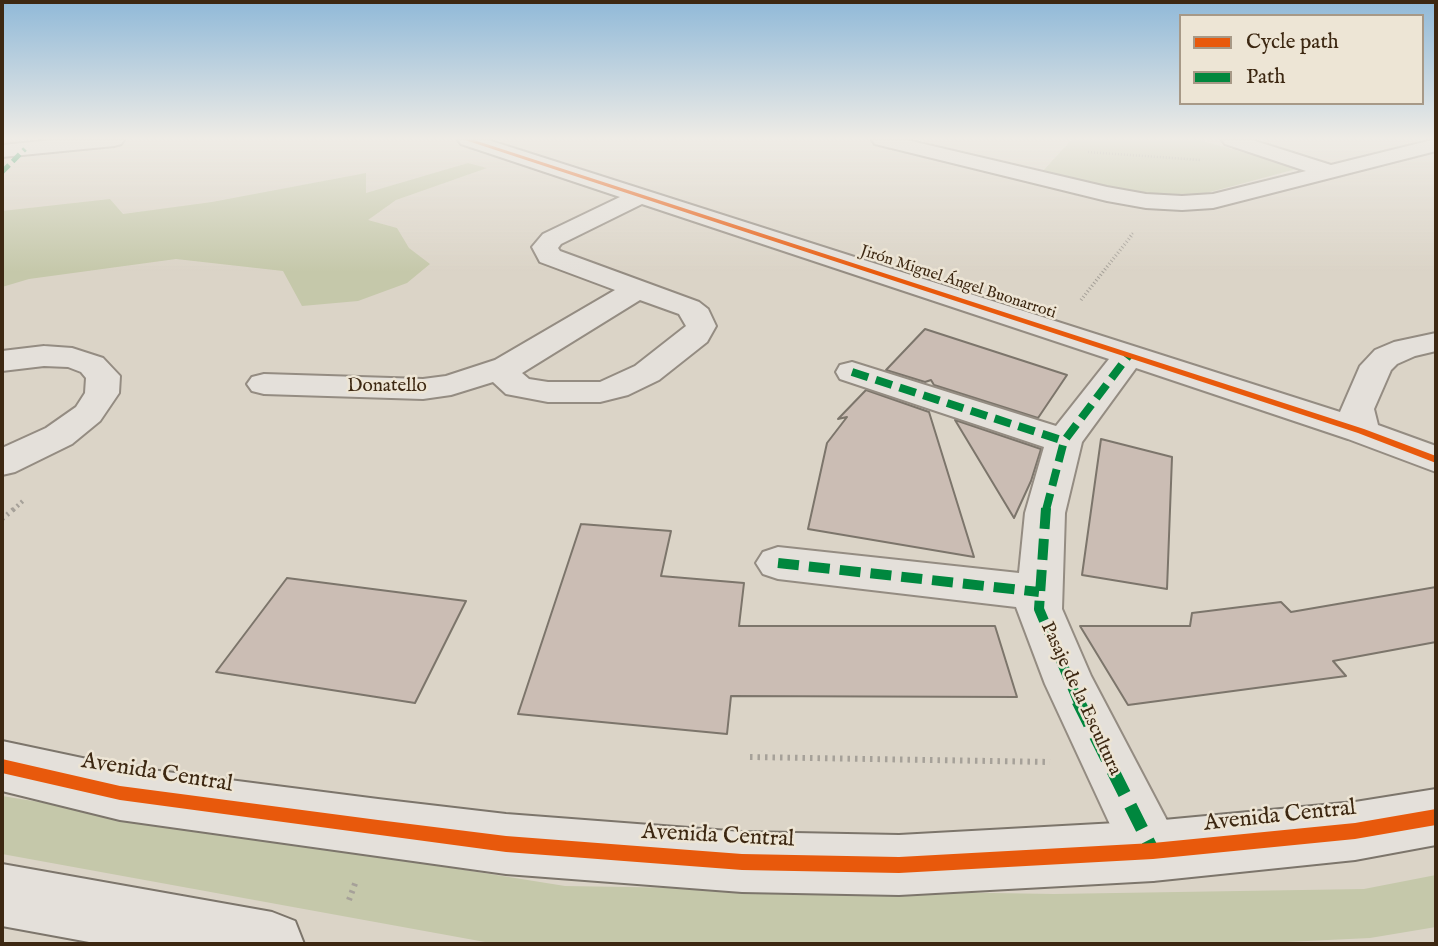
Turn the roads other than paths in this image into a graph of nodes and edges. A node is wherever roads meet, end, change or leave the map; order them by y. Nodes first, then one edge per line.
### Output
1 (604, 184) edge
2 (1073, 184) edge
3 (1280, 184) edge
4 (640, 196) junction
5 (638, 289) junction
6 (1436, 342) edge
7 (1129, 355) junction
8 (2, 361) edge
9 (507, 367) junction
10 (852, 372) dead end
11 (264, 384) dead end
12 (1361, 431) junction
13 (1064, 440) junction
14 (1436, 460) edge
15 (2, 463) edge
16 (778, 563) dead end
17 (1039, 592) junction
18 (2, 766) edge
19 (1436, 817) edge
20 (1153, 851) junction
21 (2, 895) edge
22 (272, 944) edge

1 - 4 street, Jirón Miguel Ángel Buonarroti
2 - 3 street
4 - 5 street
4 - 7 street, Jirón Miguel Ángel Buonarroti
5 - 9 street, Donatello
5 - 9 street
6 - 12 street
7 - 12 street, Jirón Miguel Ángel Buonarroti
7 - 13 street, Pasaje de la Escultura
8 - 15 street
9 - 11 street, Donatello
10 - 13 street
12 - 14 street, Jirón Miguel Ángel Buonarroti
13 - 17 street, Pasaje de la Escultura
16 - 17 street
17 - 20 street, Pasaje de la Escultura
18 - 20 street, Avenida Central
19 - 20 street, Avenida Central
21 - 22 street

